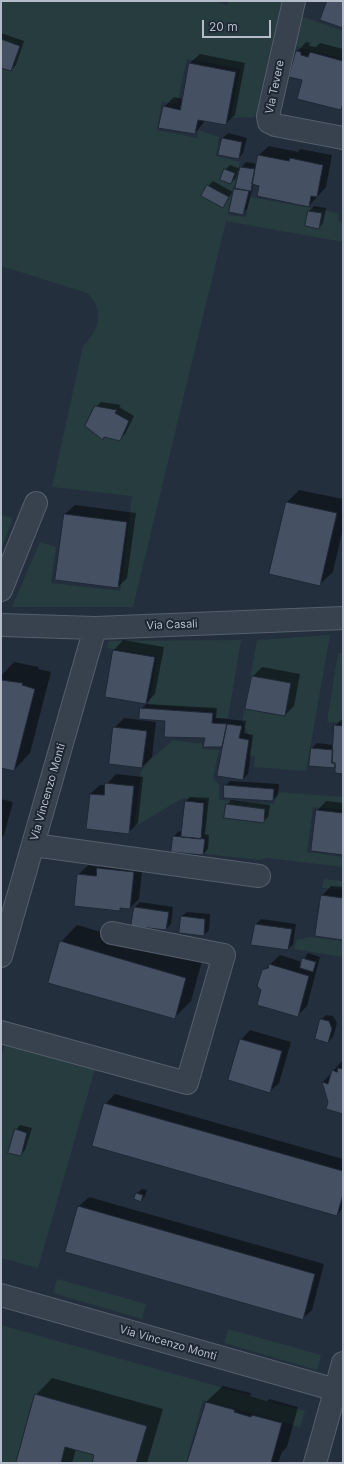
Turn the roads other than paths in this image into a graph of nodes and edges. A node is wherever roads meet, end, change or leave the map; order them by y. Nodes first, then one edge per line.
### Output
1 (294, 1) edge
2 (343, 138) edge
3 (36, 503) dead end
4 (1, 590) edge
5 (343, 602) edge
6 (343, 618) edge
7 (1, 625) edge
8 (95, 628) junction
9 (35, 840) junction
10 (259, 871) dead end
11 (9, 900) edge
12 (112, 933) dead end
13 (1, 956) edge
14 (1, 1032) edge
15 (1, 1295) edge
16 (343, 1363) edge
17 (336, 1390) junction
18 (315, 1463) edge

1 - 2 street, Via Tevere
3 - 4 street
5 - 6 street
6 - 8 street, Via Casali
7 - 8 street, Via Casali
8 - 9 street, Via Vincenzo Monti
9 - 10 street
9 - 11 street, Via Vincenzo Monti
11 - 13 street, Via Vincenzo Monti
12 - 14 street
15 - 17 street, Via Vincenzo Monti
16 - 17 street
17 - 18 street

